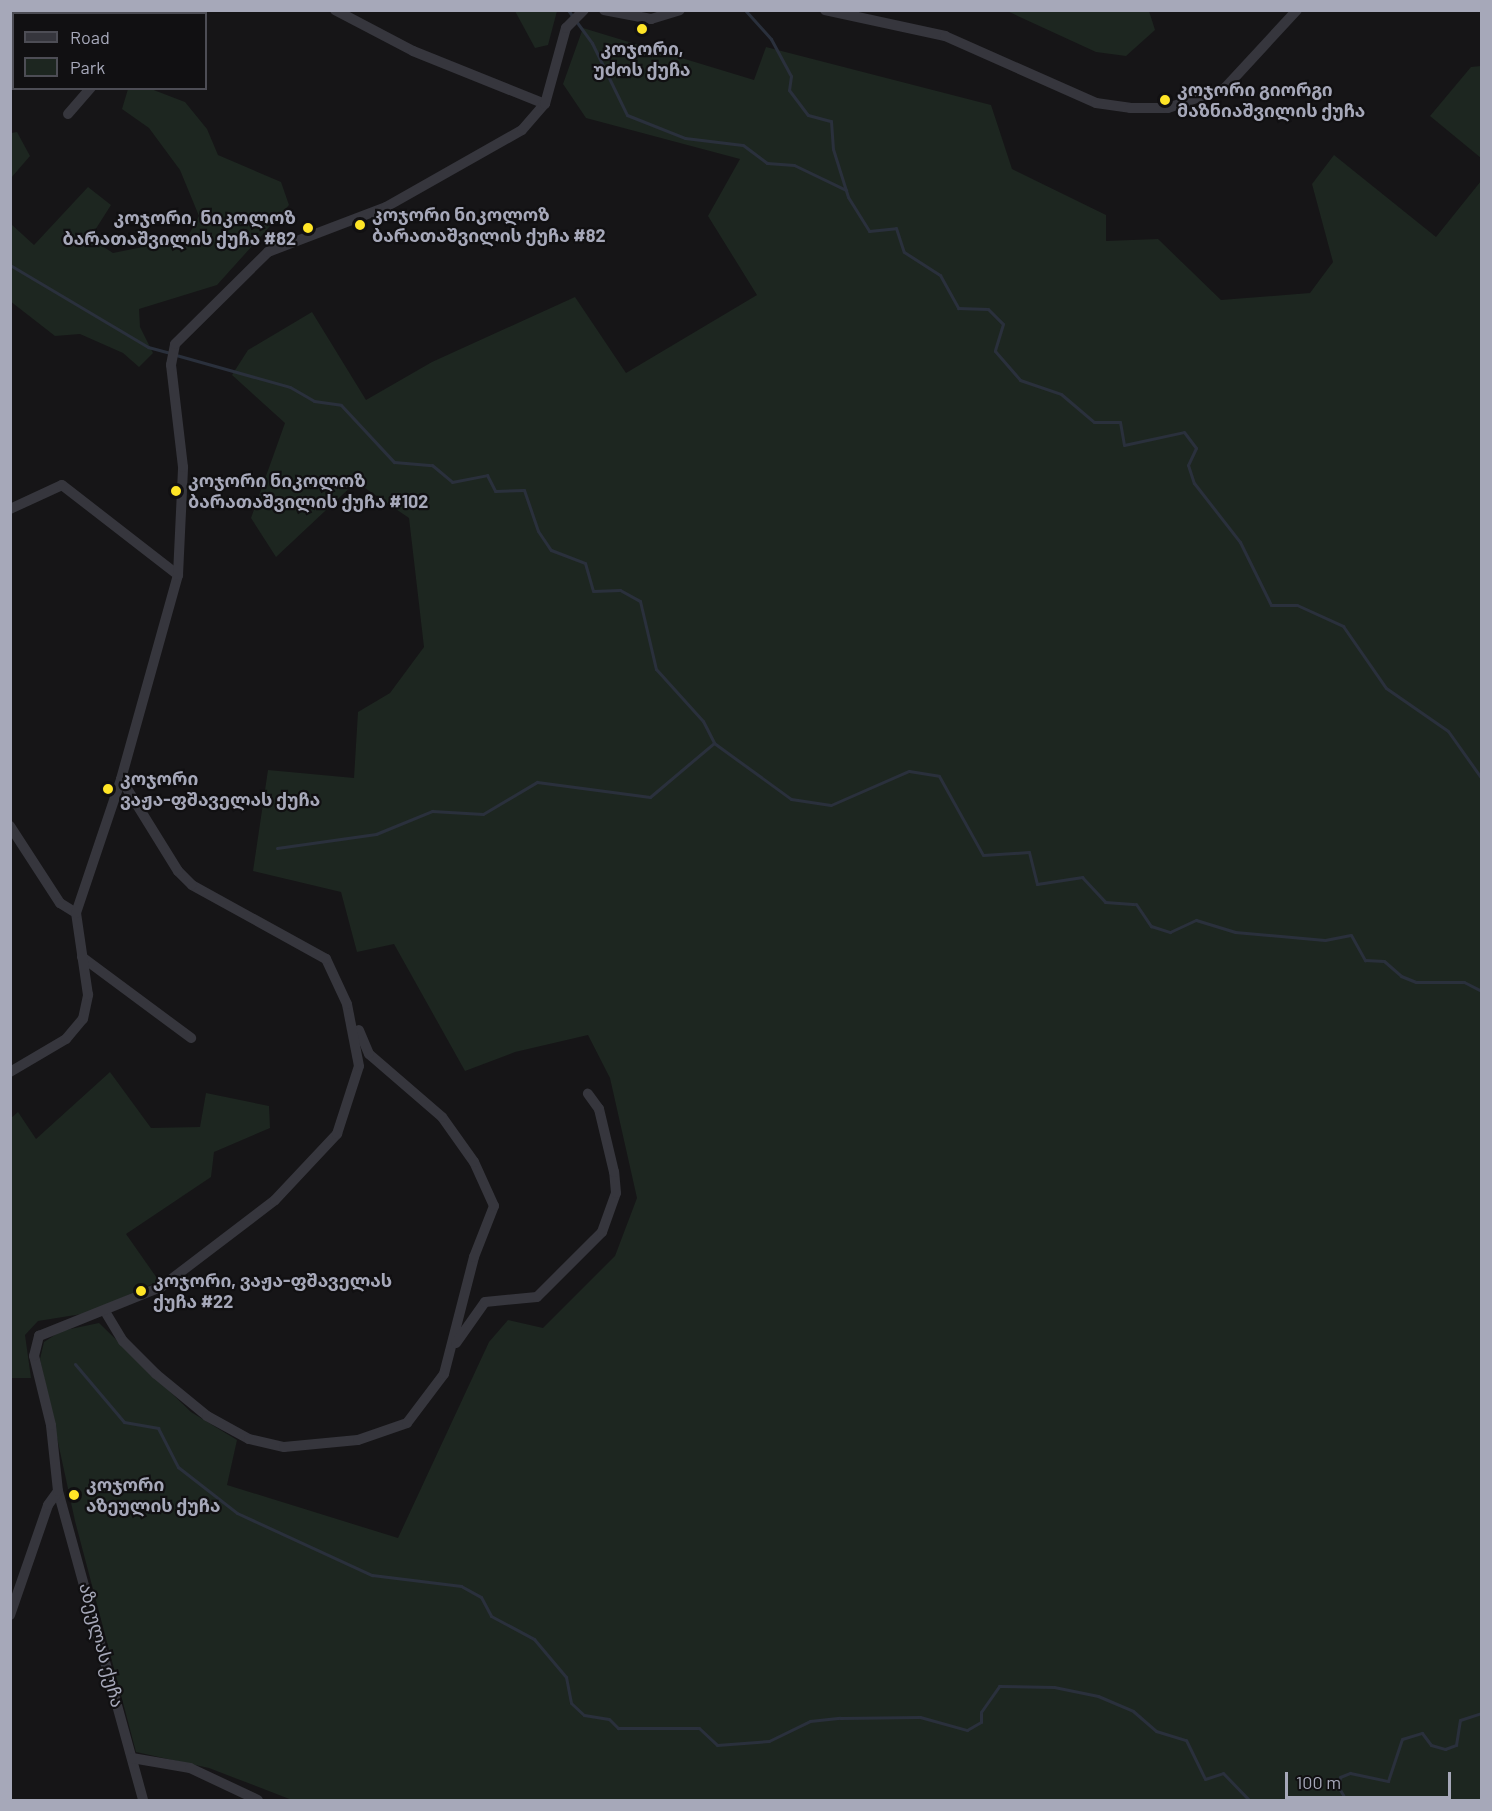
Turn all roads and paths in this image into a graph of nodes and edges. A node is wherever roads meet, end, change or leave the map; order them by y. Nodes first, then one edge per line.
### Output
1 (335, 10) edge
2 (584, 10) edge
3 (604, 10) edge
4 (680, 10) edge
5 (825, 10) edge
6 (1297, 10) edge
7 (667, 14) edge
8 (89, 90) edge
9 (545, 104) junction
10 (68, 114) dead end
11 (10, 509) edge
12 (178, 575) junction
13 (122, 779) junction
14 (10, 825) edge
15 (76, 913) junction
16 (82, 957) junction
17 (347, 1004) junction
18 (191, 1038) dead end
19 (10, 1072) edge
20 (588, 1094) dead end
21 (106, 1313) junction
22 (452, 1348) junction
23 (58, 1491) junction
24 (10, 1615) edge
25 (132, 1758) junction
26 (143, 1800) edge
27 (258, 1800) edge

1 - 9 street
2 - 9 street
3 - 7 street
4 - 7 street
5 - 6 street
8 - 10 street
9 - 12 street
11 - 12 street
12 - 13 street
13 - 15 street
13 - 17 street
14 - 15 street
15 - 16 street
16 - 18 street
16 - 19 street
17 - 21 street, აზეულას ქუჩა
17 - 22 street
20 - 22 street
21 - 22 street
21 - 23 street, აზეულას ქუჩა
23 - 24 street
23 - 25 street, აზეულას ქუჩა
25 - 26 street, აზეულას ქუჩა
25 - 27 street

